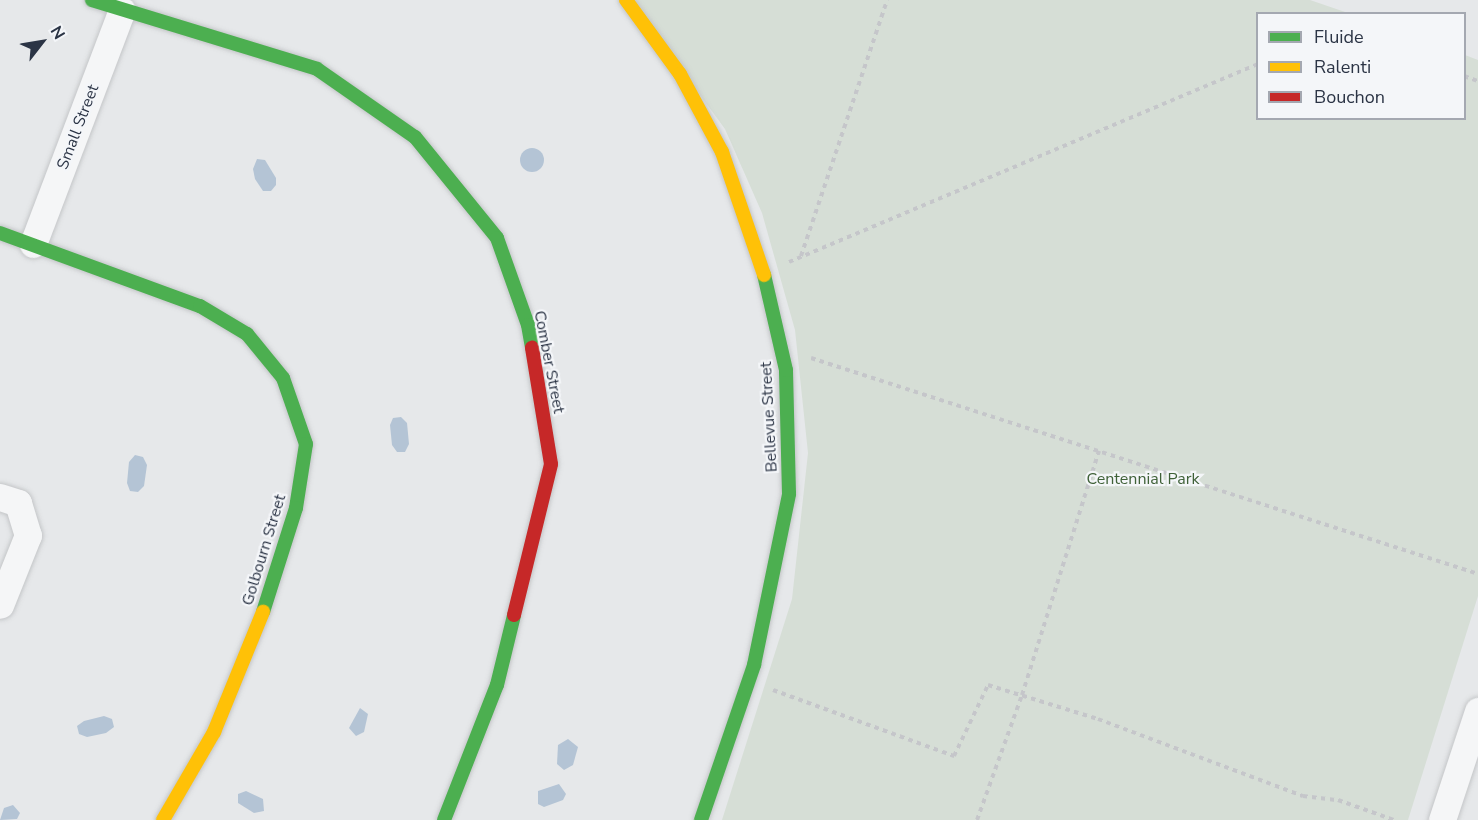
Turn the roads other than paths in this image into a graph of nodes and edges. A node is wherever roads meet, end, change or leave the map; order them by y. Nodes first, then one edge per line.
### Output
1 (92, 0) edge
2 (626, 0) edge
3 (122, 10) junction
4 (0, 233) edge
5 (33, 244) junction
6 (0, 497) edge
7 (0, 605) edge
8 (1478, 711) edge
9 (1467, 780) edge
10 (163, 820) edge
11 (444, 820) edge
12 (701, 820) edge
13 (1442, 820) edge

1 - 3 street, Comber Street
2 - 12 street, Bellevue Street
3 - 5 street, Small Street
3 - 11 street, Comber Street
4 - 5 street, Golbourn Street
5 - 10 street, Golbourn Street
6 - 7 street
8 - 9 street
9 - 13 street

